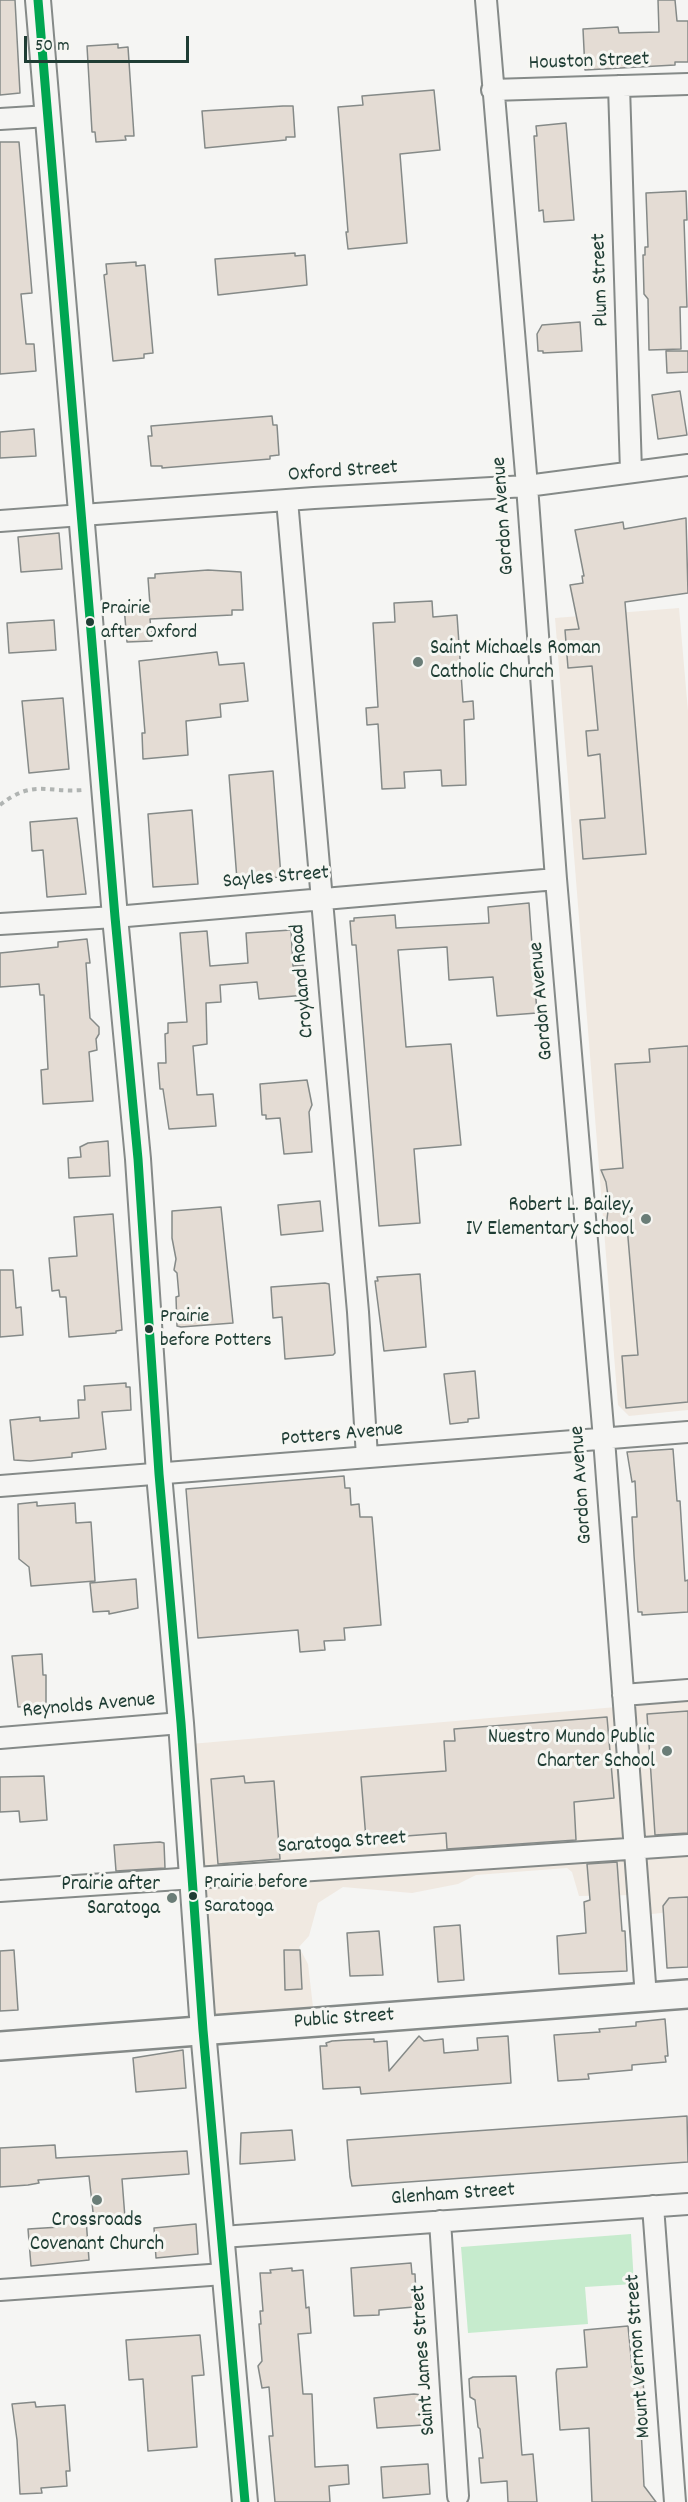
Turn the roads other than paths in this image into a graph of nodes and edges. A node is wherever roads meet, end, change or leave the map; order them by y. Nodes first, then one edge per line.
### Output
1 (38, 0) edge
2 (486, 0) edge
3 (688, 84) edge
4 (619, 86) junction
5 (492, 90) junction
6 (49, 116) junction
7 (0, 119) edge
8 (688, 465) edge
9 (631, 472) junction
10 (527, 486) junction
11 (287, 500) junction
12 (82, 514) junction
13 (0, 521) edge
14 (556, 879) junction
15 (320, 899) junction
16 (115, 917) junction
17 (0, 924) edge
18 (688, 1432) edge
19 (604, 1439) junction
20 (367, 1457) junction
21 (159, 1474) junction
22 (0, 1486) edge
23 (688, 1690) edge
24 (623, 1695) junction
25 (181, 1723) junction
26 (0, 1738) edge
27 (688, 1845) edge
28 (635, 1849) junction
29 (193, 1878) junction
30 (0, 1891) edge
31 (688, 1994) edge
32 (646, 1997) junction
33 (203, 2030) junction
34 (0, 2046) edge
35 (688, 2204) edge
36 (653, 2206) junction
37 (440, 2221) junction
38 (222, 2237) junction
39 (224, 2274) junction
40 (0, 2290) edge
41 (458, 2496) dead end
42 (245, 2502) edge
43 (675, 2502) edge

1 - 6 street
2 - 5 street, Gordon Avenue
3 - 4 street, Houston Street
4 - 5 street, Houston Street
4 - 9 street, Plum Street
5 - 10 street, Gordon Avenue
6 - 7 street
6 - 12 street
8 - 9 street, Oxford Street
9 - 10 street, Oxford Street
10 - 11 street, Oxford Street
10 - 14 street, Gordon Avenue
11 - 12 street, Oxford Street
11 - 15 street, Croyland Road
12 - 13 street, Oxford Street
12 - 16 street
14 - 15 street, Sayles Street
14 - 19 street, Gordon Avenue
15 - 16 street, Sayles Street
15 - 20 street, Croyland Road
16 - 17 street, Sayles Street
16 - 21 street
18 - 19 street, Potters Avenue
19 - 20 street, Potters Avenue
19 - 24 street, Gordon Avenue
20 - 21 street, Potters Avenue
21 - 22 street, Potters Avenue
21 - 25 street
23 - 24 street
24 - 28 street, Gordon Avenue
25 - 26 street, Reynolds Avenue
25 - 29 street
27 - 28 street, Saratoga Street
28 - 29 street, Saratoga Street
28 - 32 street, Gordon Avenue
29 - 30 street, Saratoga Street
29 - 33 street
31 - 32 main road, Public Street
32 - 33 main road, Public Street
33 - 34 main road, Public Street
33 - 38 street
35 - 36 street, Glenham Street
36 - 37 street, Glenham Street
36 - 43 street, Mount Vernon Street
37 - 38 street, Glenham Street
37 - 41 street, Saint James Street
38 - 39 street
39 - 40 street
39 - 42 street

